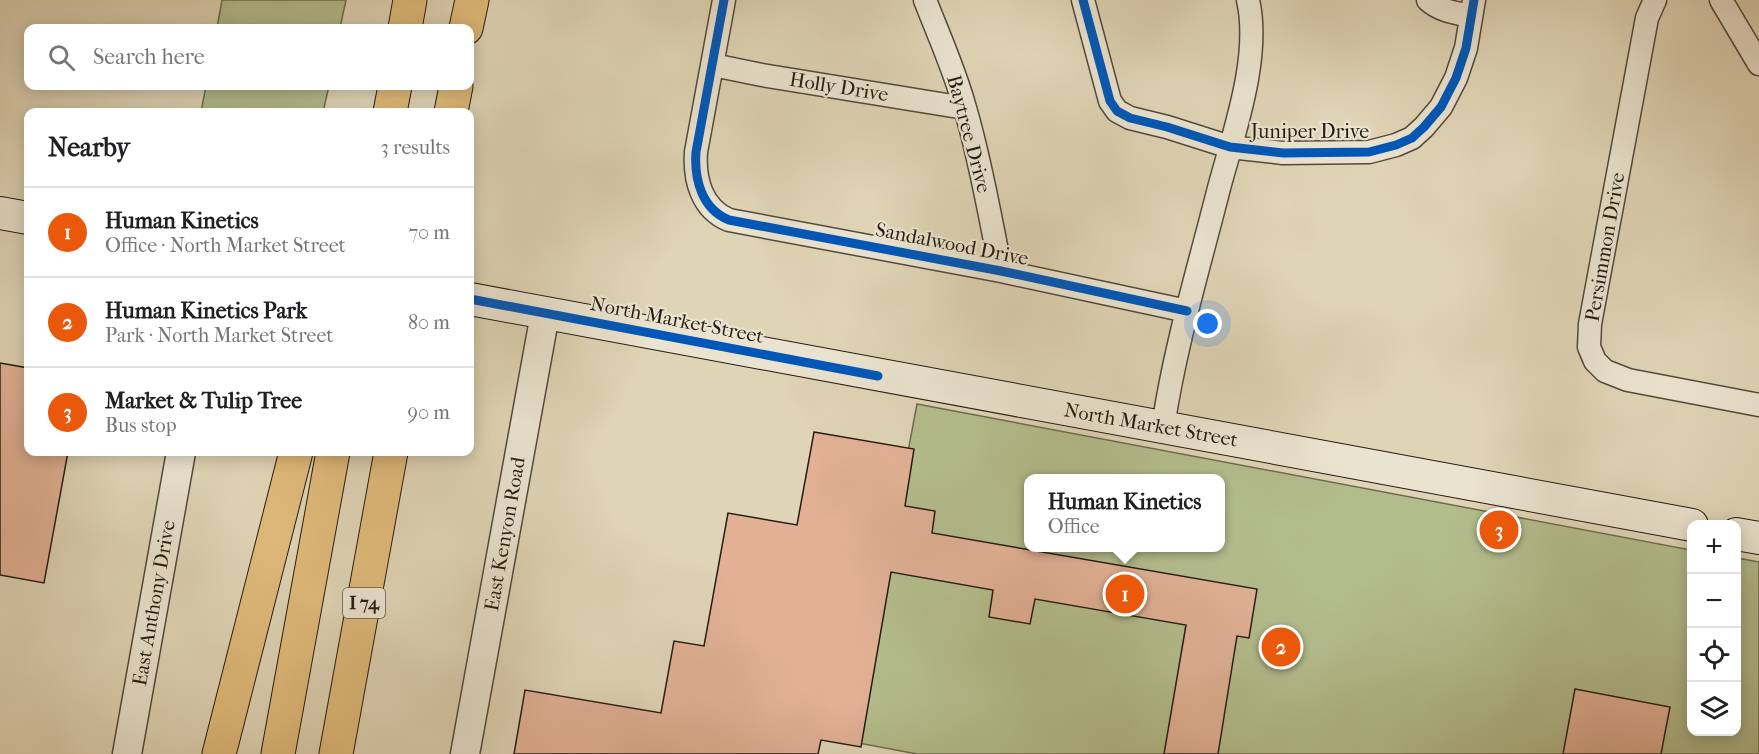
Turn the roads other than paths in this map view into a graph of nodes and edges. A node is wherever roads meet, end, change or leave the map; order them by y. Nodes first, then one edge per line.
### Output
1 (410, 0) edge
2 (472, 0) edge
3 (724, 0) edge
4 (925, 0) edge
5 (1083, 0) edge
6 (1248, 0) edge
7 (1428, 0) edge
8 (1655, 0) edge
9 (1721, 0) edge
10 (1472, 8) edge
11 (406, 24) edge
12 (467, 24) edge
13 (1759, 64) edge
14 (713, 65) junction
15 (394, 90) edge
16 (455, 90) edge
17 (391, 108) edge
18 (452, 108) edge
19 (965, 108) junction
20 (1230, 147) junction
21 (0, 213) edge
22 (24, 217) edge
23 (1001, 271) junction
24 (474, 300) edge
25 (1187, 311) junction
26 (545, 314) junction
27 (1759, 405) edge
28 (1163, 427) junction
29 (180, 456) edge
30 (295, 456) edge
31 (332, 456) edge
32 (391, 456) edge
33 (392, 456) edge
34 (1687, 524) edge
35 (1741, 535) edge
36 (1759, 538) edge
37 (126, 754) edge
38 (219, 754) edge
39 (278, 754) edge
40 (336, 754) edge
41 (357, 754) edge
42 (465, 754) edge

1 - 11 highway
2 - 12 highway
3 - 14 street
4 - 19 street, Baytree Drive
5 - 20 street
6 - 20 street
7 - 10 street
8 - 27 street, Persimmon Drive
9 - 13 street
10 - 20 street, Juniper Drive
14 - 19 street, Holly Drive
14 - 23 street, Sandalwood Drive
15 - 17 highway
16 - 18 highway
19 - 23 street, Baytree Drive
20 - 25 street, Juniper Drive
21 - 22 main road
23 - 25 street, Sandalwood Drive
24 - 26 main road, North Market Street
25 - 28 street, Juniper Drive
26 - 28 main road, North Market Street
26 - 42 street, East Kenyon Road
28 - 34 main road, North Market Street
29 - 37 street, East Anthony Drive
30 - 38 highway
31 - 39 highway
32 - 40 highway, I 74
33 - 41 highway
35 - 36 main road

